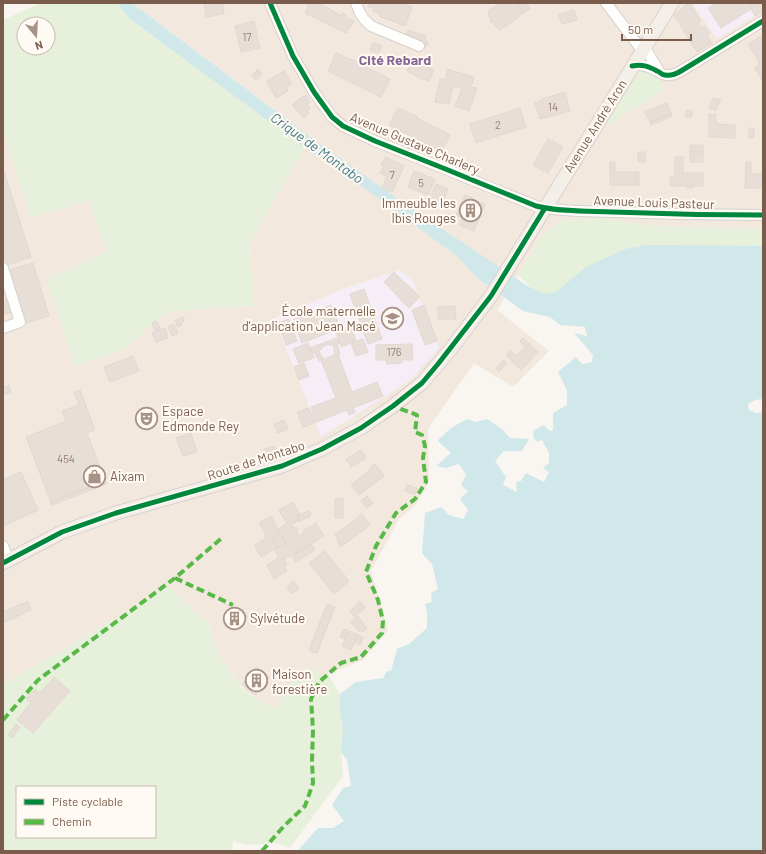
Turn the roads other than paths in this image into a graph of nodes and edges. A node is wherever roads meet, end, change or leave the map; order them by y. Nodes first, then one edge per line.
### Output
1 (270, 3) edge
2 (356, 3) edge
3 (606, 3) edge
4 (672, 3) edge
5 (763, 21) edge
6 (419, 46) dead end
7 (643, 48) junction
8 (632, 66) junction
9 (659, 71) junction
10 (545, 208) junction
11 (763, 215) edge
12 (3, 268) edge
13 (3, 328) edge
14 (3, 546) edge
15 (5, 562) edge

1 - 10 street, Avenue Gustave Charlery
2 - 6 street
3 - 7 street
4 - 7 main road, Avenue André Aron
5 - 9 street
7 - 8 main road, Avenue André Aron
7 - 9 street
8 - 9 street
8 - 10 main road, Avenue André Aron
10 - 11 street, Avenue Louis Pasteur
10 - 15 main road, Route de Montabo
12 - 13 street
14 - 15 street

